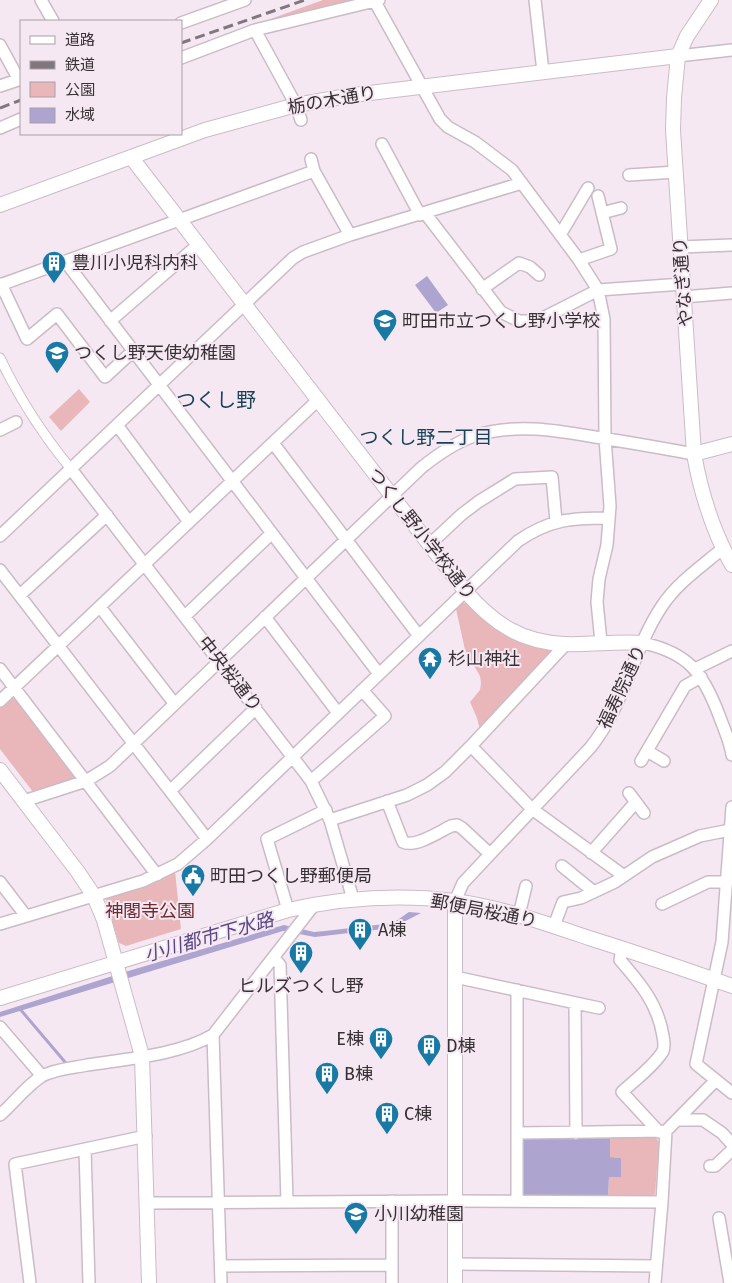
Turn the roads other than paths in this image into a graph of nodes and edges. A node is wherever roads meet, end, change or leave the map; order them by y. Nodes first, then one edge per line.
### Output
1 (41, 0) edge
2 (536, 0) edge
3 (711, 0) edge
4 (243, 1) edge
5 (376, 1) edge
6 (52, 20) edge
7 (182, 23) edge
8 (255, 30) junction
9 (0, 46) edge
10 (732, 50) edge
11 (678, 56) junction
12 (182, 58) edge
13 (543, 72) junction
14 (20, 79) edge
15 (0, 86) edge
16 (421, 87) junction
17 (296, 105) junction
18 (20, 119) edge
19 (301, 120) dead end
20 (0, 128) edge
21 (382, 144) dead end
22 (131, 157) junction
23 (311, 158) dead end
24 (314, 171) junction
25 (676, 172) junction
26 (629, 175) dead end
27 (522, 183) junction
28 (588, 188) dead end
29 (598, 196) dead end
30 (0, 205) edge
31 (621, 208) dead end
32 (602, 213) junction
33 (422, 214) junction
34 (179, 219) junction
35 (560, 235) junction
36 (350, 236) junction
37 (199, 244) junction
38 (732, 246) edge
39 (680, 247) junction
40 (579, 260) junction
41 (65, 261) junction
42 (539, 275) dead end
43 (0, 285) edge
44 (482, 289) junction
45 (598, 290) junction
46 (683, 290) junction
47 (732, 293) edge
48 (244, 304) junction
49 (110, 321) junction
50 (133, 351) junction
51 (0, 358) edge
52 (159, 385) junction
53 (318, 400) junction
54 (31, 414) junction
55 (16, 422) joint
56 (117, 425) junction
57 (0, 430) edge
58 (605, 438) junction
59 (273, 443) junction
60 (732, 444) edge
61 (694, 454) junction
62 (71, 469) junction
63 (233, 482) junction
64 (392, 496) junction
65 (107, 515) junction
66 (609, 518) junction
67 (189, 522) junction
68 (556, 522) junction
69 (272, 533) junction
70 (0, 536) edge
71 (346, 539) junction
72 (429, 545) junction
73 (727, 547) edge
74 (145, 564) junction
75 (732, 566) edge
76 (0, 570) edge
77 (306, 578) junction
78 (466, 592) junction
79 (20, 595) junction
80 (100, 607) junction
81 (185, 616) junction
82 (265, 617) junction
83 (419, 636) junction
84 (601, 642) junction
85 (643, 643) junction
86 (566, 644) junction
87 (59, 646) junction
88 (732, 651) edge
89 (219, 660) junction
90 (0, 669) edge
91 (698, 673) junction
92 (379, 674) junction
93 (15, 688) junction
94 (362, 690) junction
95 (0, 702) edge
96 (174, 704) junction
97 (256, 708) junction
98 (338, 713) junction
99 (133, 743) junction
100 (471, 746) junction
101 (731, 748) edge
102 (293, 756) junction
103 (664, 761) dead end
104 (0, 770) edge
105 (86, 782) junction
106 (311, 782) junction
107 (170, 791) junction
108 (24, 801) junction
109 (387, 802) junction
110 (732, 807) edge
111 (532, 809) junction
112 (644, 813) dead end
113 (328, 815) junction
114 (730, 830) junction
115 (207, 839) junction
116 (591, 853) junction
117 (490, 854) junction
118 (562, 866) dead end
119 (157, 875) junction
120 (624, 876) junction
121 (0, 882) edge
122 (526, 886) dead end
123 (728, 887) edge
124 (594, 892) junction
125 (94, 896) junction
126 (353, 899) junction
127 (455, 901) junction
128 (662, 904) dead end
129 (314, 905) junction
130 (288, 910) junction
131 (519, 915) junction
132 (26, 916) junction
133 (0, 924) edge
134 (554, 926) junction
135 (622, 949) junction
136 (274, 958) junction
137 (116, 963) junction
138 (455, 977) junction
139 (714, 980) junction
140 (732, 986) edge
141 (517, 990) junction
142 (0, 998) edge
143 (575, 1003) junction
144 (600, 1008) dead end
145 (0, 1027) edge
146 (213, 1035) junction
147 (142, 1056) junction
148 (42, 1076) junction
149 (716, 1080) junction
150 (732, 1093) edge
151 (0, 1116) edge
152 (677, 1120) junction
153 (662, 1132) junction
154 (517, 1133) junction
155 (576, 1133) junction
156 (146, 1136) junction
157 (732, 1144) edge
158 (85, 1149) junction
159 (732, 1150) edge
160 (710, 1166) dead end
161 (392, 1201) junction
162 (455, 1201) junction
163 (517, 1201) junction
164 (287, 1202) junction
165 (662, 1202) junction
166 (148, 1203) junction
167 (219, 1203) junction
168 (716, 1226) dead end
169 (455, 1264) junction
170 (392, 1265) junction
171 (221, 1266) junction
172 (656, 1266) junction
173 (30, 1283) edge
174 (89, 1283) edge
175 (149, 1283) edge
176 (221, 1283) edge
177 (392, 1283) edge
178 (455, 1283) edge
179 (655, 1283) edge
180 (730, 1283) edge

1 - 6 street
2 - 13 street
3 - 11 street, やなぎ通り
4 - 7 street
5 - 8 street
5 - 16 street
8 - 12 street
8 - 17 street
9 - 14 street
10 - 11 street
11 - 13 street, 栃の木通り
11 - 25 street, やなぎ通り
13 - 16 street, 栃の木通り
14 - 15 street
16 - 17 street, 栃の木通り
16 - 27 street
17 - 19 street
17 - 22 street, 栃の木通り
18 - 20 street
21 - 33 street
22 - 30 street, 栃の木通り
22 - 34 street, つくし野小学校通り
23 - 24 street
24 - 34 street
24 - 36 street
25 - 26 street
25 - 39 street, やなぎ通り
27 - 33 street
27 - 35 street
28 - 35 street
29 - 32 street
31 - 32 street
32 - 40 street
33 - 36 street
33 - 44 street
34 - 37 street, つくし野小学校通り
34 - 41 street
35 - 40 street
36 - 48 street
37 - 48 street, つくし野小学校通り
37 - 49 street
38 - 39 street
39 - 46 street, やなぎ通り
40 - 45 street
41 - 43 street
41 - 49 street
42 - 44 street
43 - 50 street
44 - 45 street
45 - 46 street
45 - 58 street
46 - 47 street
46 - 61 street, やなぎ通り
48 - 52 street
48 - 53 street, つくし野小学校通り
49 - 50 street
50 - 52 street
51 - 54 street
52 - 56 street
52 - 63 street
53 - 59 street
53 - 64 street, つくし野小学校通り
54 - 55 street
54 - 62 street
55 - 57 street
56 - 62 street
56 - 67 street
58 - 61 street
58 - 64 street
58 - 66 street
59 - 63 street
59 - 71 street
60 - 61 street
61 - 73 street, やなぎ通り
62 - 65 street, 中央桜通り
62 - 70 street
63 - 67 street
63 - 69 street
64 - 71 street
64 - 72 street, つくし野小学校通り
65 - 74 street, 中央桜通り
65 - 79 street
66 - 68 street
66 - 84 street
67 - 74 street
68 - 72 street
68 - 78 street
69 - 77 street
69 - 81 street
71 - 77 street
71 - 83 street
72 - 78 street, つくし野小学校通り
73 - 75 street, やなぎ通り
73 - 85 street, 福寿院通り
74 - 80 street
74 - 81 street, 中央桜通り
76 - 79 street
77 - 82 street
77 - 92 street
78 - 83 street
78 - 86 street, つくし野小学校通り
79 - 87 street
80 - 87 street
80 - 96 street
81 - 89 street, 中央桜通り
82 - 89 street
82 - 98 street
83 - 92 street
84 - 85 street, つくし野小学校通り
84 - 86 street, つくし野小学校通り
85 - 91 street
85 - 111 street, 福寿院通り
86 - 100 street
87 - 93 street
87 - 99 street
88 - 91 street
89 - 96 street
89 - 97 street, 中央桜通り
90 - 93 street
91 - 101 street
91 - 103 street
92 - 94 street
93 - 95 street
93 - 105 street
94 - 98 street
94 - 106 street
96 - 99 street
97 - 102 street, 中央桜通り
97 - 107 street
98 - 102 street
99 - 105 street
99 - 107 street
100 - 109 street
100 - 111 street
102 - 106 street, 中央桜通り
102 - 115 street
104 - 108 street
105 - 108 street
105 - 119 street
106 - 113 street, 中央桜通り
107 - 115 street
108 - 125 street
109 - 113 street
109 - 117 street
110 - 114 street
111 - 116 street
111 - 117 street, 福寿院通り
112 - 116 street
113 - 126 street, 中央桜通り
113 - 130 street
114 - 120 street
114 - 123 street
115 - 119 street
116 - 120 street
117 - 127 street, 福寿院通り
118 - 124 street
119 - 125 street
120 - 124 street
121 - 132 street
122 - 131 street
123 - 128 street
123 - 139 street
124 - 134 street
125 - 132 street
125 - 137 street
126 - 127 street, 郵便局桜通り
126 - 129 street, 郵便局桜通り
127 - 131 street, 郵便局桜通り
127 - 138 street
129 - 130 street, 郵便局桜通り
129 - 136 street
130 - 137 street, 郵便局桜通り
131 - 134 street, 郵便局桜通り
132 - 133 street
134 - 135 street, 郵便局桜通り
135 - 139 street, 郵便局桜通り
135 - 153 street
136 - 146 street
136 - 164 street
137 - 142 street, 郵便局桜通り
137 - 147 street
138 - 141 street
138 - 162 street
139 - 140 street, 郵便局桜通り
139 - 149 street
141 - 143 street
141 - 154 street
143 - 144 street
143 - 155 street
145 - 148 street
146 - 147 street
146 - 167 street
147 - 148 street
147 - 156 street
148 - 151 street
149 - 150 street
149 - 152 street
152 - 153 street
152 - 157 street
153 - 155 street
153 - 165 street
154 - 155 street
154 - 163 street
156 - 158 street
156 - 166 street
158 - 173 street
158 - 174 street
159 - 160 street
161 - 162 street
161 - 164 street
161 - 170 street
162 - 163 street
162 - 169 street
163 - 165 street
164 - 167 street
165 - 172 street
166 - 167 street
166 - 175 street
167 - 171 street
168 - 180 street
169 - 172 street
169 - 178 street
170 - 171 street
170 - 177 street
171 - 176 street
172 - 179 street

